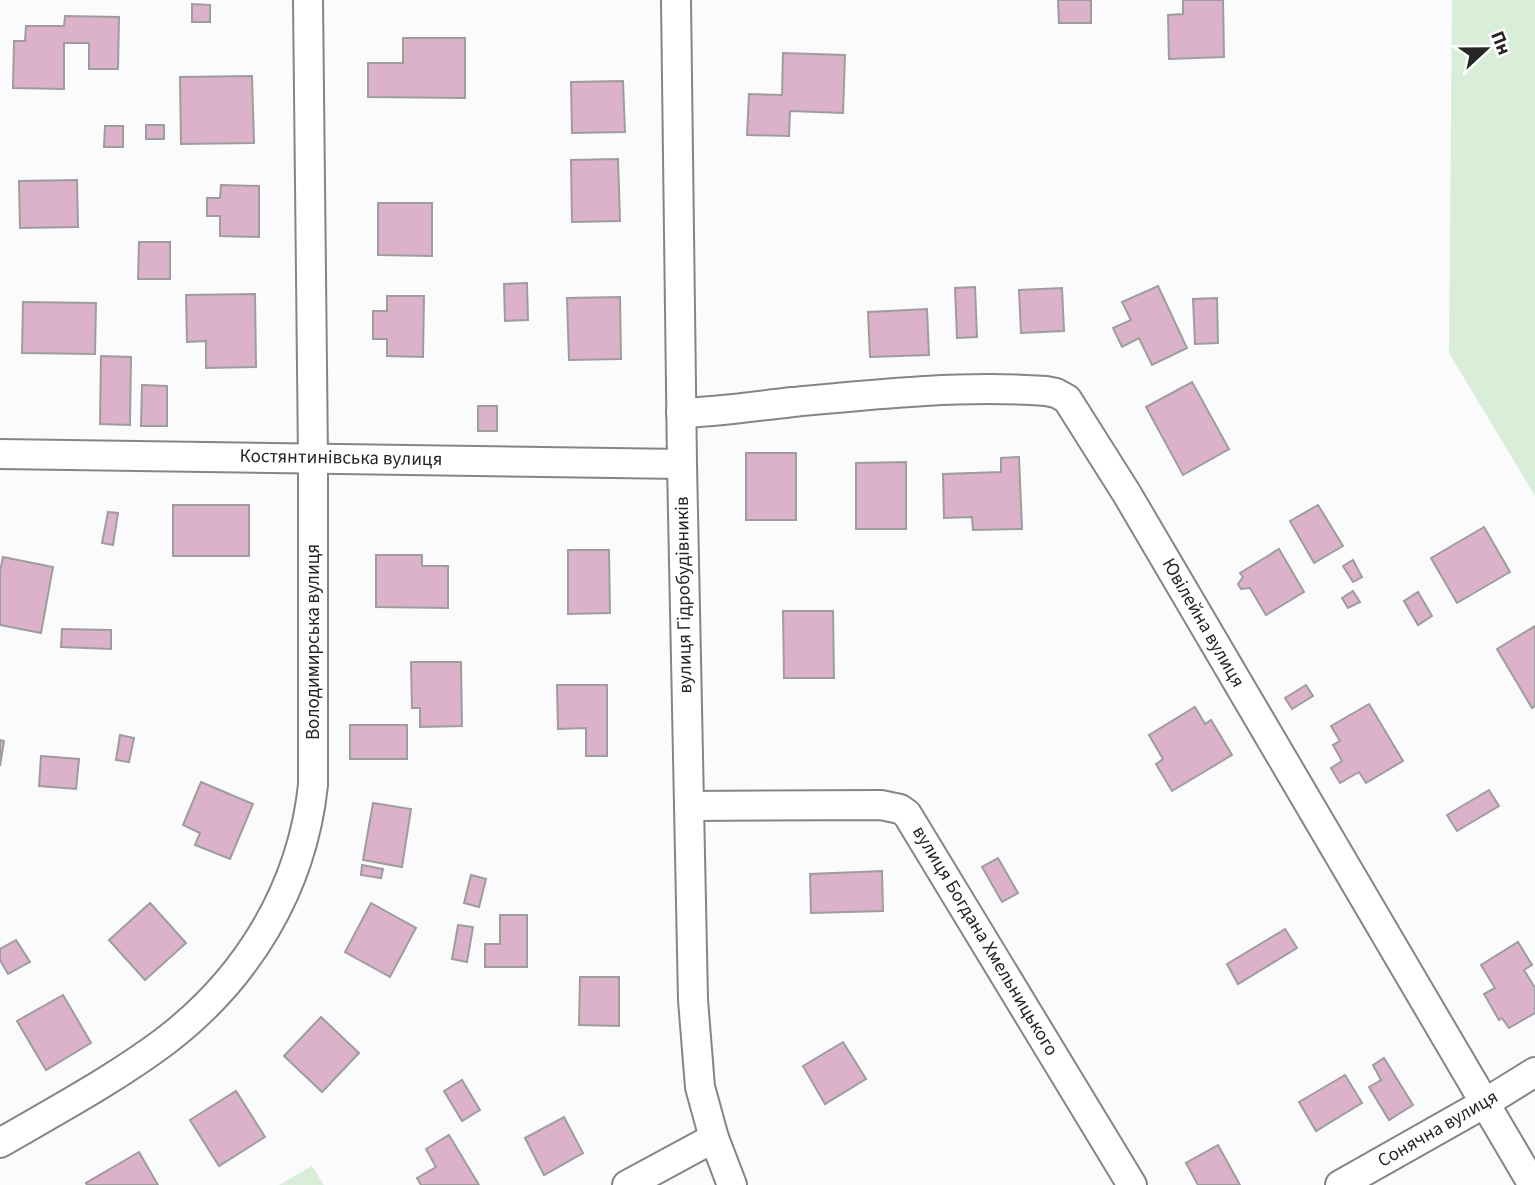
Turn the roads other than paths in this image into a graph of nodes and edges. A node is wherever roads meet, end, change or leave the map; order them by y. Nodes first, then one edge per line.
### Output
1 (308, 0) edge
2 (676, 0) edge
3 (681, 413) junction
4 (0, 454) edge
5 (313, 458) junction
6 (682, 464) junction
7 (689, 806) junction
8 (1535, 1072) edge
9 (1485, 1103) junction
10 (714, 1138) junction
11 (0, 1143) edge
12 (627, 1185) edge
13 (732, 1185) edge
14 (1132, 1185) edge
15 (1340, 1185) edge
16 (1533, 1185) edge

1 - 5 street, Володимирська вулиця
2 - 3 street, вулиця Гідробудівників
3 - 6 street, вулиця Гідробудівників
3 - 9 street, Ювілейна вулиця
4 - 5 street, Костянтинівська вулиця
5 - 6 street, Костянтинівська вулиця
5 - 11 street, Володимирська вулиця
6 - 7 street, вулиця Гідробудівників
7 - 10 street, вулиця Гідробудівників
7 - 14 street, вулиця Богдана Хмельницького
8 - 9 street, Сонячна вулиця
9 - 15 street, Сонячна вулиця
9 - 16 street, Ювілейна вулиця
10 - 12 street
10 - 13 street, вулиця Гідробудівників

